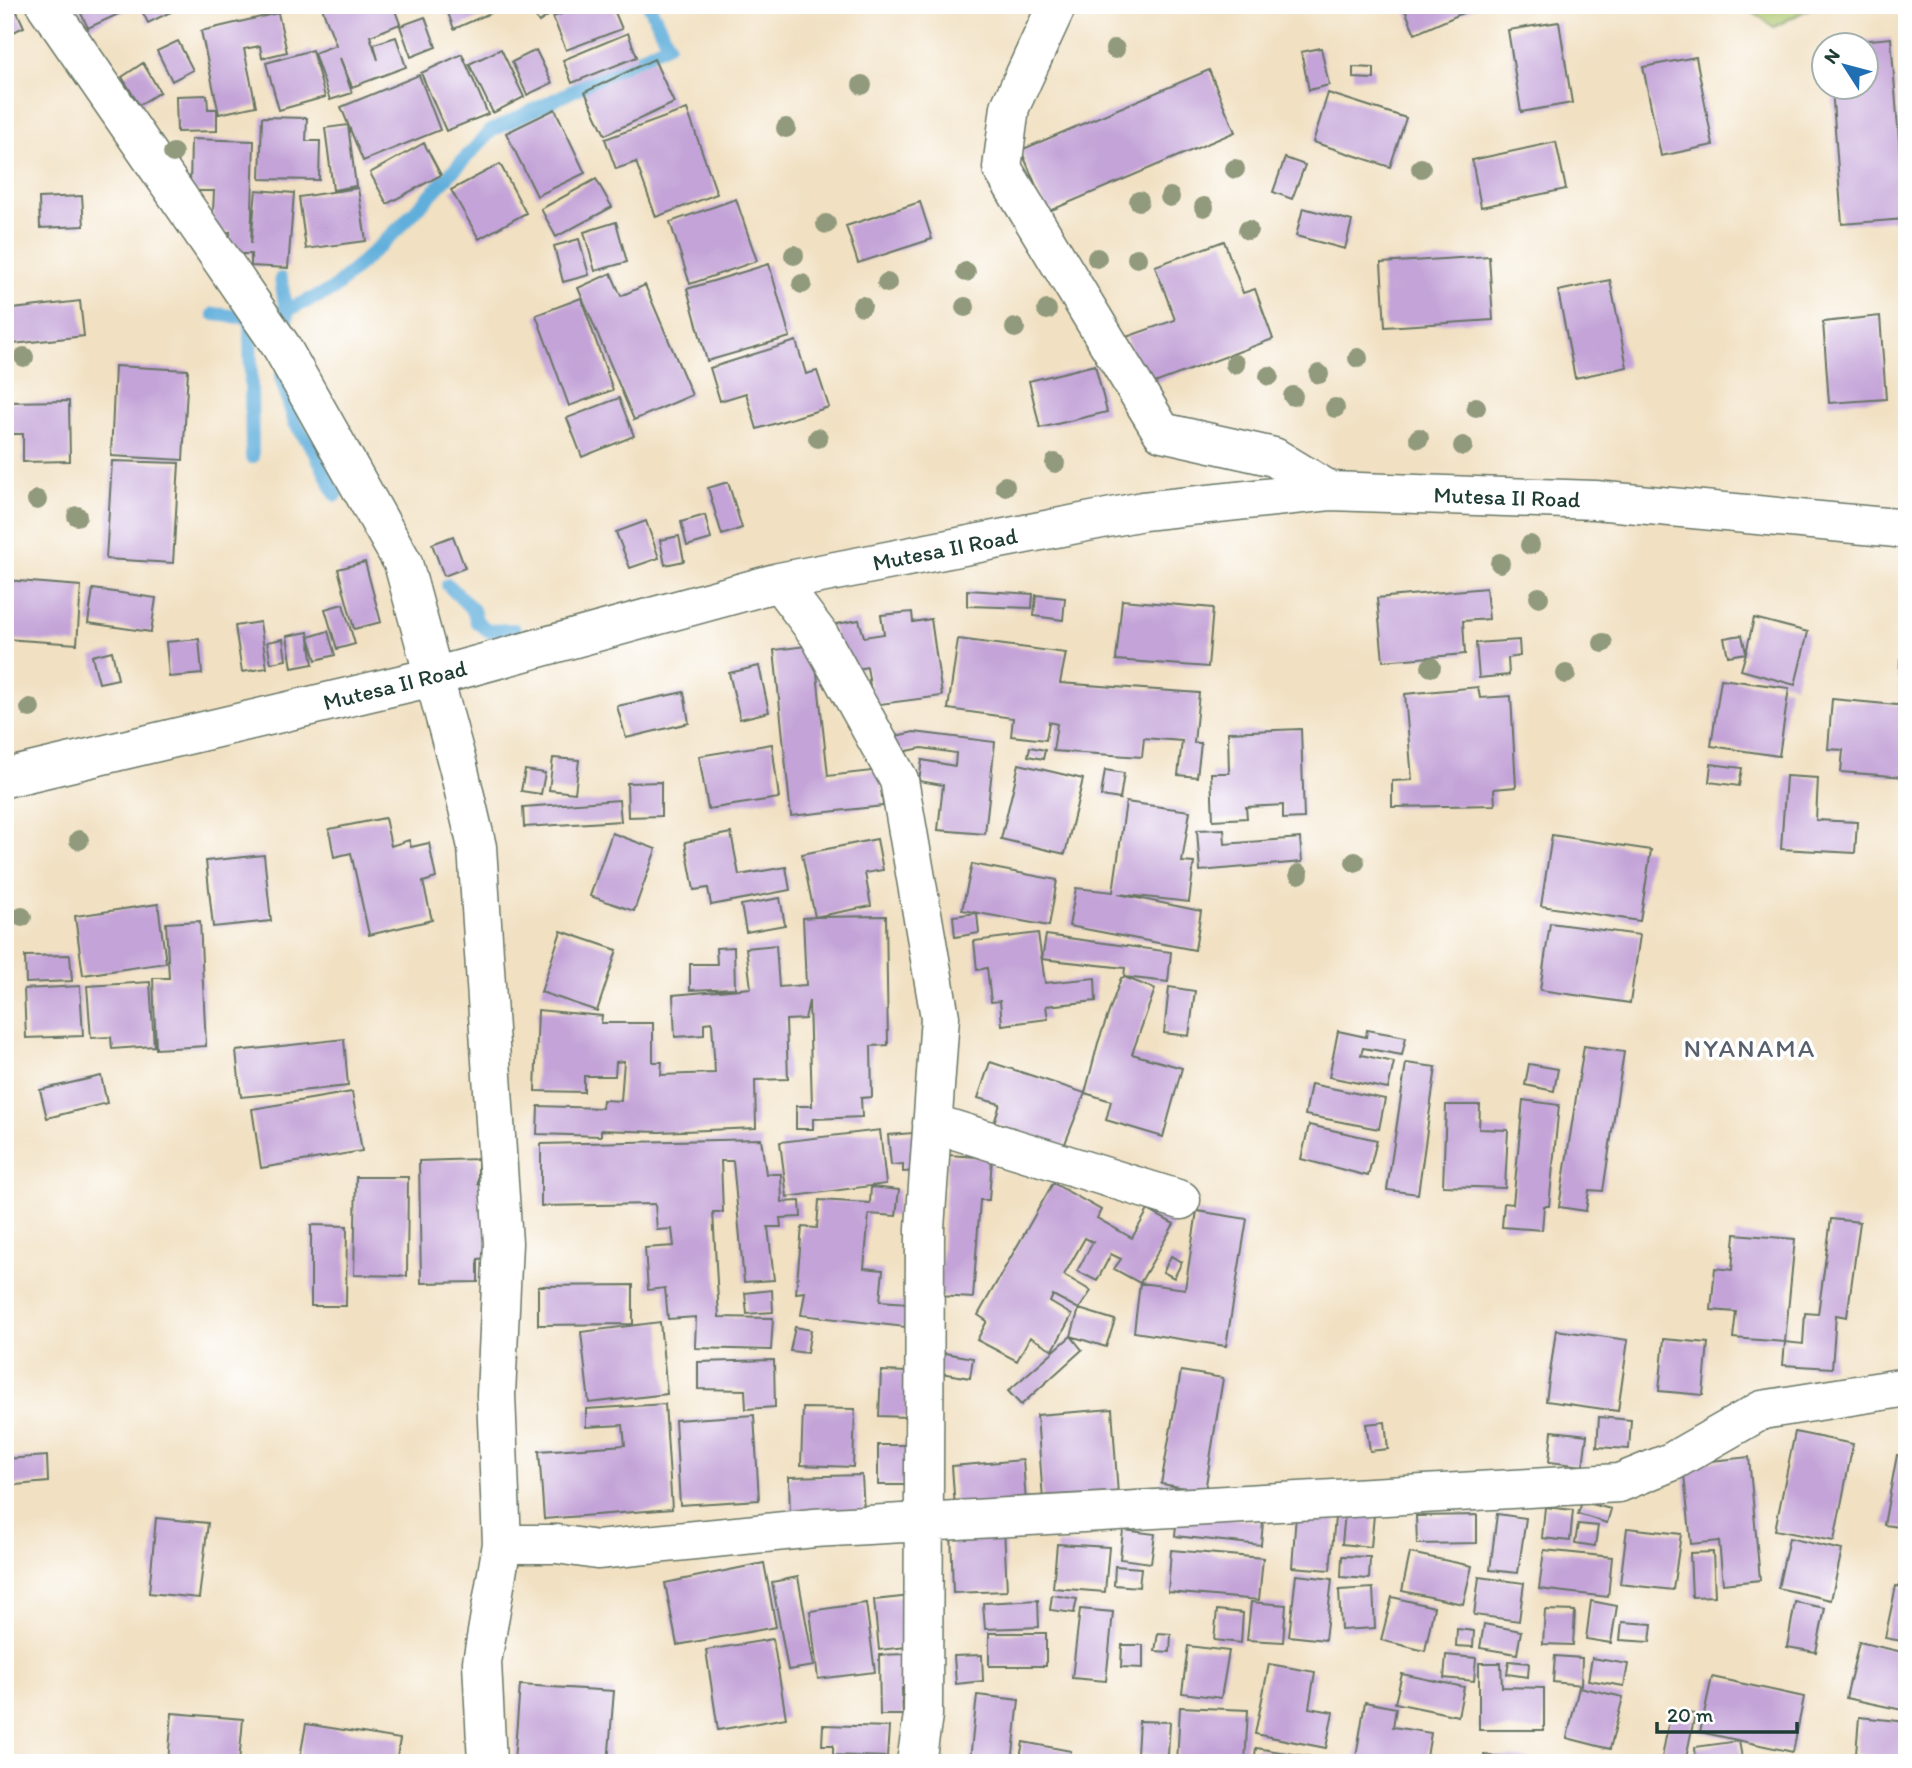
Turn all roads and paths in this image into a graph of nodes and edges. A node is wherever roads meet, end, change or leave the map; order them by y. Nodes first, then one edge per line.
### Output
1 (46, 5) edge
2 (1057, 5) edge
3 (1330, 491) junction
4 (1907, 529) edge
5 (779, 582) junction
6 (433, 677) junction
7 (5, 778) edge
8 (932, 1123) junction
9 (1181, 1200) dead end
10 (1907, 1388) edge
11 (924, 1521) junction
12 (502, 1544) junction
13 (487, 1763) edge
14 (916, 1763) edge

1 - 6 street
2 - 3 street
3 - 4 street, Mutesa II Road
3 - 5 street, Mutesa II Road
5 - 6 street, Mutesa II Road
5 - 8 street
6 - 7 street, Mutesa II Road
6 - 12 street
8 - 9 street
8 - 11 street
10 - 11 street
11 - 12 street
11 - 14 street
12 - 13 street

